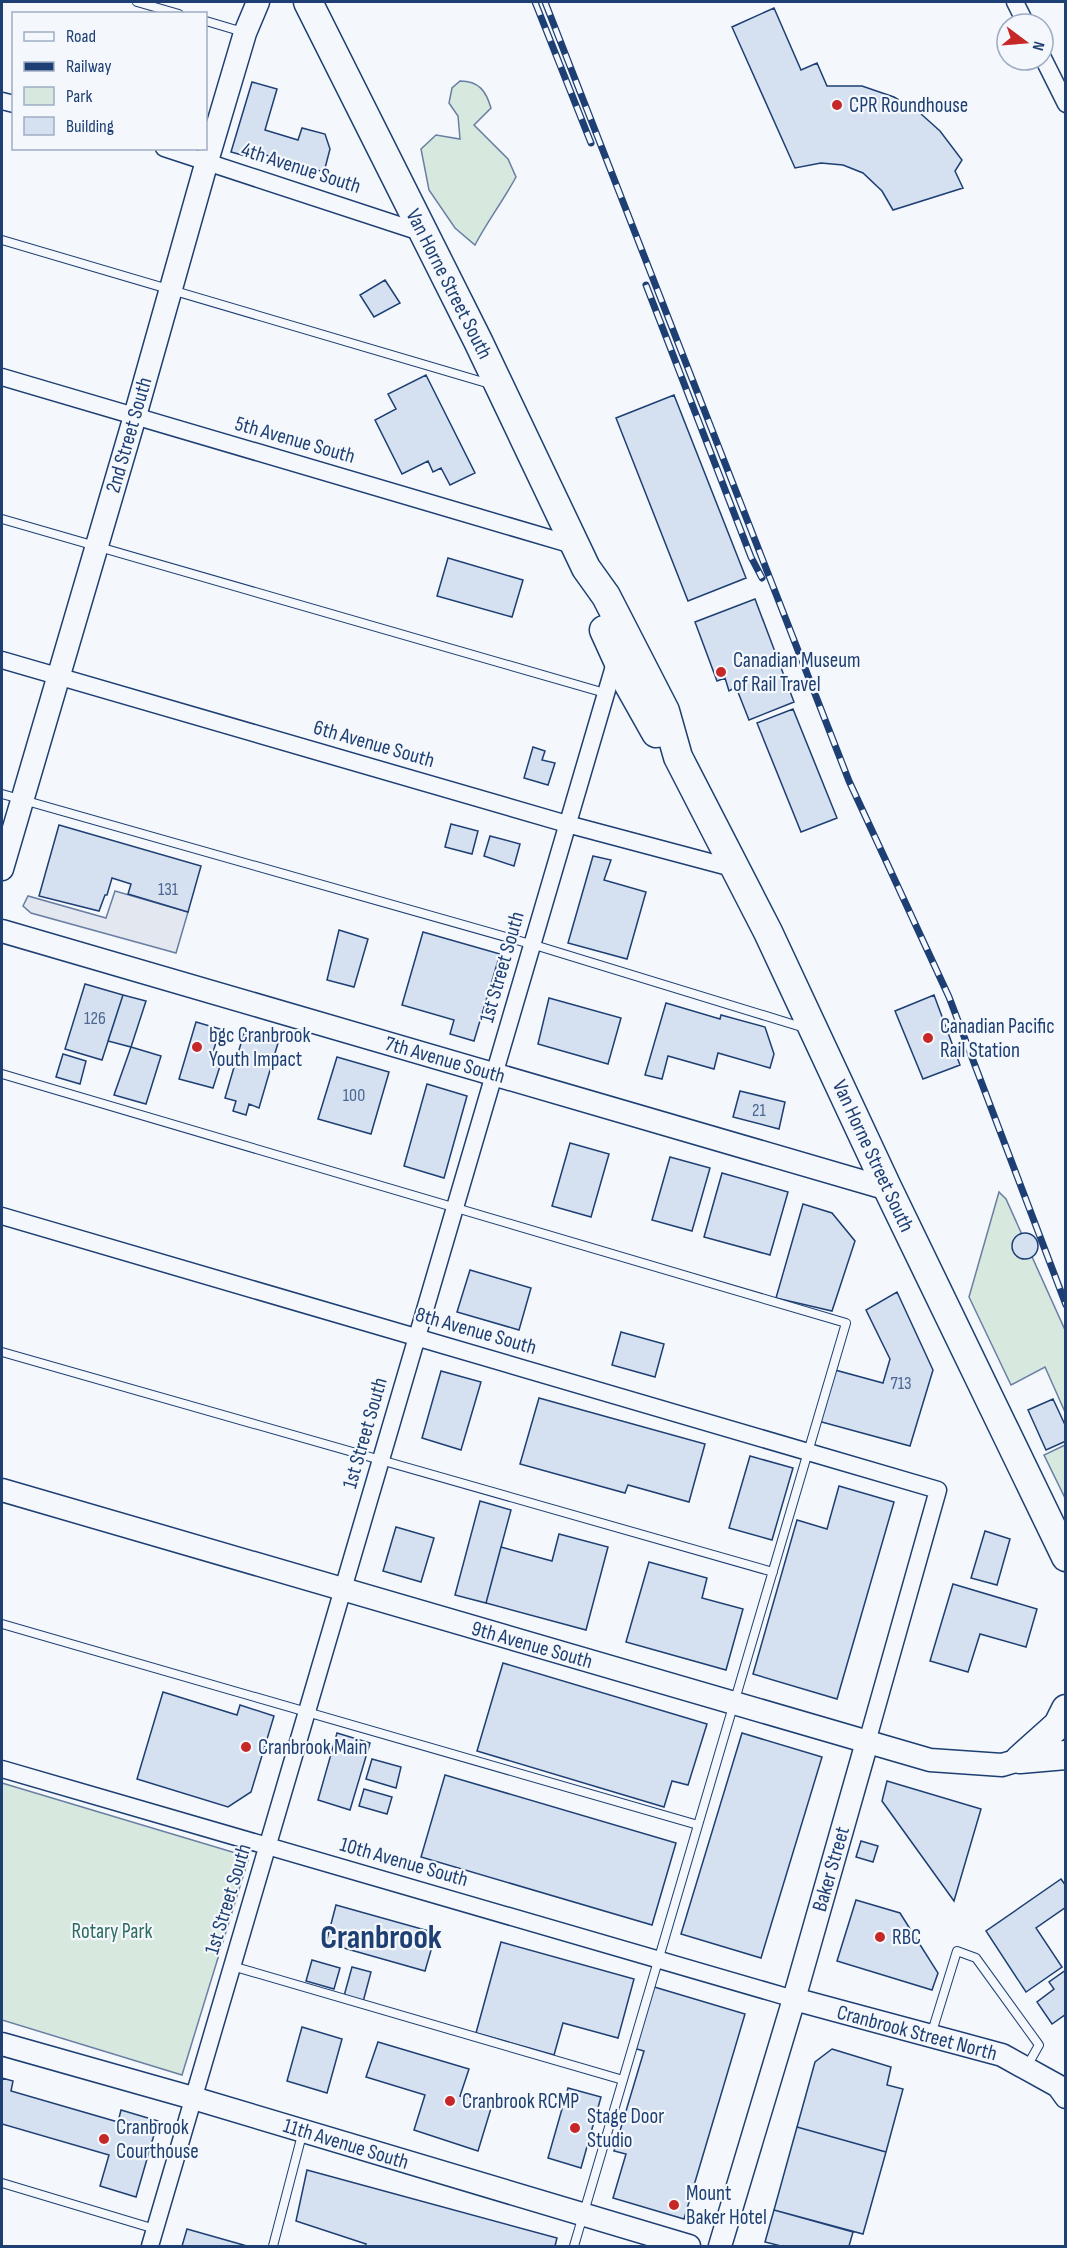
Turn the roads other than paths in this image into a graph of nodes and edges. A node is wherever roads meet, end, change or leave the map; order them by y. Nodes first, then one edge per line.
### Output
1 (137, 2) edge
2 (258, 2) edge
3 (308, 2) edge
4 (172, 12) edge
5 (207, 21) edge
6 (245, 33) junction
7 (1050, 72) edge
8 (1065, 104) edge
9 (171, 150) edge
10 (207, 161) junction
11 (423, 233) junction
12 (2, 240) edge
13 (170, 290) junction
14 (2, 377) edge
15 (500, 387) junction
16 (135, 416) junction
17 (2, 519) edge
18 (97, 546) junction
19 (581, 557) junction
20 (621, 645) junction
21 (2, 660) edge
22 (58, 677) junction
23 (606, 693) junction
24 (12, 797) edge
25 (567, 824) junction
26 (2, 869) edge
27 (736, 869) junction
28 (2, 931) edge
29 (532, 944) junction
30 (815, 1031) junction
31 (2, 1074) edge
32 (494, 1074) junction
33 (888, 1189) junction
34 (455, 1207) junction
35 (2, 1216) edge
36 (417, 1337) junction
37 (2, 1352) edge
38 (808, 1452) junction
39 (381, 1460) junction
40 (2, 1490) edge
41 (938, 1490) joint
42 (1065, 1557) edge
43 (773, 1572) junction
44 (343, 1590) junction
45 (2, 1624) edge
46 (734, 1703) junction
47 (1065, 1709) edge
48 (307, 1712) junction
49 (867, 1742) junction
50 (1065, 1744) edge
51 (1065, 1755) edge
52 (1020, 1759) junction
53 (2, 1768) edge
54 (698, 1824) junction
55 (268, 1846) junction
56 (658, 1960) junction
57 (232, 1966) junction
58 (794, 2000) junction
59 (931, 2036) junction
60 (2, 2044) edge
61 (1026, 2068) junction
62 (623, 2080) junction
63 (1065, 2097) edge
64 (193, 2098) junction
65 (303, 2131) junction
66 (2, 2183) edge
67 (583, 2215) junction
68 (155, 2229) junction
69 (150, 2247) edge
70 (273, 2247) edge
71 (574, 2247) edge
72 (689, 2247) edge
73 (720, 2247) edge

1 - 4 lane
2 - 6 street, 2nd Street South
3 - 11 highway, Van Horne Street South
5 - 6 lane
6 - 10 street, 2nd Street South
7 - 8 street
9 - 10 street, 4th Avenue South
10 - 11 street, 4th Avenue South
10 - 13 street, 2nd Street South
11 - 15 highway, Van Horne Street South
12 - 13 lane
13 - 15 lane
13 - 16 street, 2nd Street South
14 - 16 street, 5th Avenue South
15 - 19 highway, Van Horne Street South
16 - 18 street, 2nd Street South
16 - 19 street, 5th Avenue South
17 - 18 lane
18 - 22 street, 2nd Street South
18 - 23 lane
19 - 20 highway, Van Horne Street South
20 - 23 street, 1st Street South
20 - 27 highway, Van Horne Street South
21 - 22 street, 6th Avenue South
22 - 24 street, 2nd Street South
22 - 25 street, 6th Avenue South
23 - 25 street, 1st Street South
24 - 26 street, 2nd Street South
24 - 29 lane
25 - 27 street, 6th Avenue South
25 - 29 street, 1st Street South
27 - 30 highway, Van Horne Street South
28 - 32 street, 7th Avenue South
29 - 30 lane
29 - 32 street, 1st Street South
30 - 33 highway, Van Horne Street South
31 - 34 lane
32 - 33 street, 7th Avenue South
32 - 34 street, 1st Street South
33 - 42 highway, Van Horne Street South
34 - 36 street, 1st Street South
34 - 38 lane
35 - 36 street, 8th Avenue South
36 - 38 street, 8th Avenue South
36 - 39 street, 1st Street South
37 - 39 lane
38 - 41 street, 8th Avenue South
38 - 43 lane
39 - 43 lane
39 - 44 street, 1st Street South
40 - 44 street, 9th Avenue South
41 - 49 street, Baker Street
43 - 46 lane
44 - 46 street, 9th Avenue South
44 - 48 street, 1st Street South
45 - 48 lane
46 - 49 street, 9th Avenue South
46 - 54 lane
47 - 52 highway
48 - 54 lane
48 - 55 street, 1st Street South
49 - 52 street, 9th Avenue South
49 - 58 street, Baker Street
50 - 52 street, 9th Avenue South
51 - 52 highway
53 - 55 street, 10th Avenue South
54 - 56 lane
55 - 56 street, 10th Avenue South
55 - 57 street, 1st Street South
56 - 58 street, 10th Avenue South
56 - 62 lane
57 - 62 lane
57 - 64 street, 1st Street South
58 - 59 street, Cranbrook Street North
58 - 73 street, Baker Street
59 - 61 street, Cranbrook Street North
59 - 61 lane
60 - 64 street, 11th Avenue South
61 - 63 street, Cranbrook Street North
62 - 67 lane
64 - 65 street, 11th Avenue South
64 - 68 street, 1st Street South
65 - 67 street, 11th Avenue South
65 - 70 lane
66 - 68 lane
67 - 71 lane
67 - 72 street, 11th Avenue South
68 - 69 street, 1st Street South

